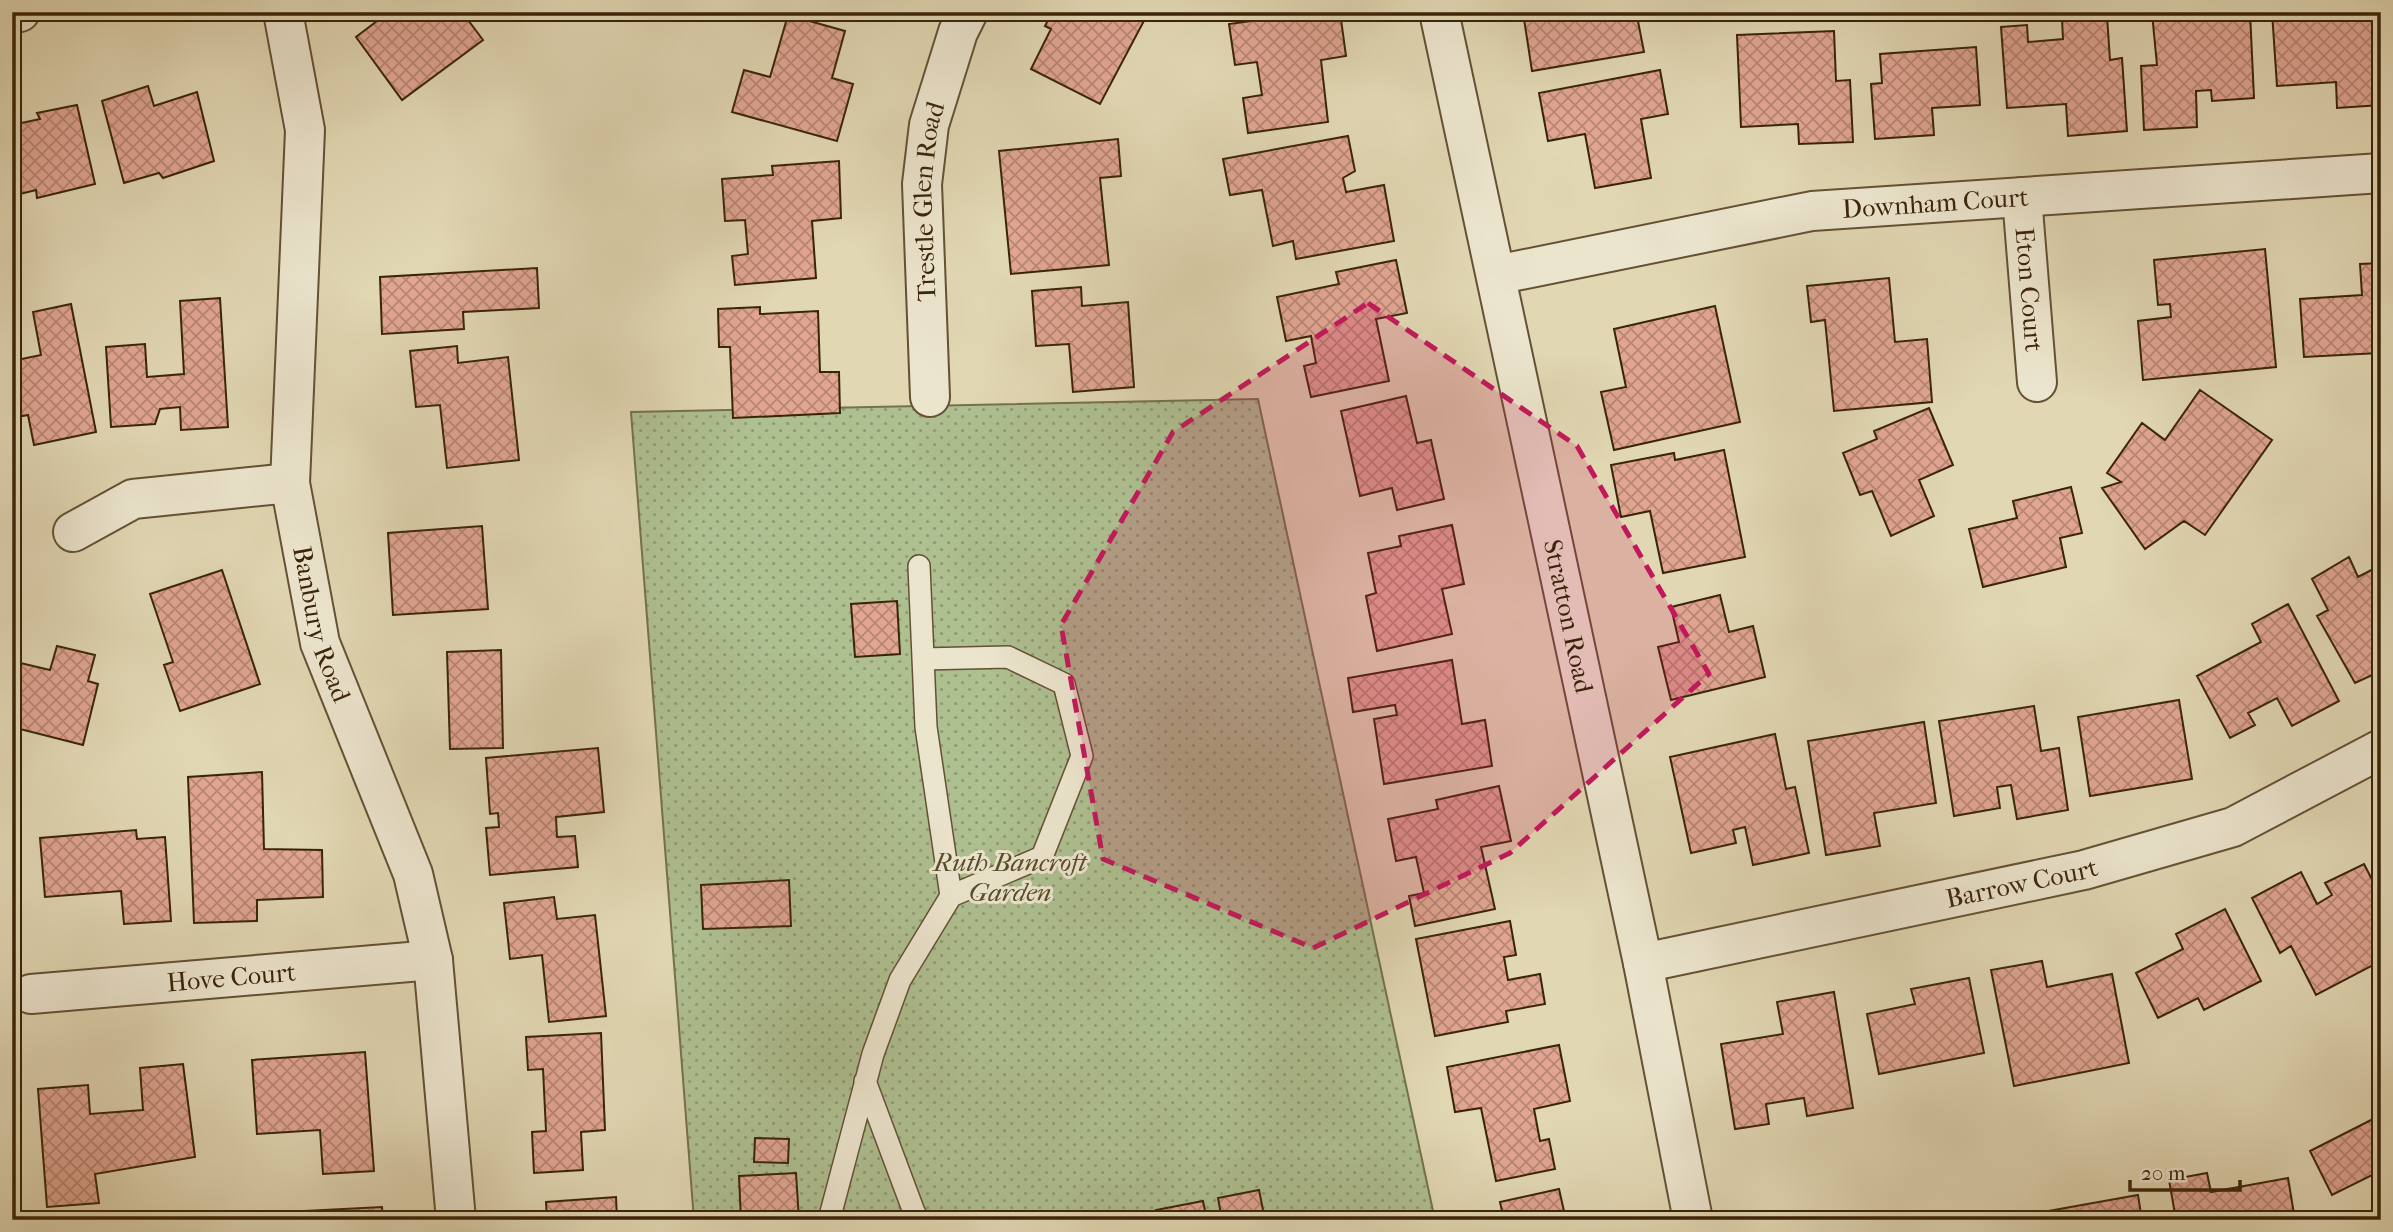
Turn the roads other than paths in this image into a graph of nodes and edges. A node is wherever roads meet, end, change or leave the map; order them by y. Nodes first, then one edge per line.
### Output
1 (20, 12) edge
2 (283, 12) edge
3 (968, 12) edge
4 (1439, 12) edge
5 (12, 14) edge
6 (2381, 173) edge
7 (2022, 197) junction
8 (1496, 275) junction
9 (2037, 382) dead end
10 (930, 397) dead end
11 (290, 483) junction
12 (73, 532) dead end
13 (919, 566) dead end
14 (923, 659) junction
15 (2381, 749) edge
16 (951, 896) junction
17 (433, 960) junction
18 (1643, 963) junction
19 (31, 994) dead end
20 (865, 1081) junction
21 (456, 1220) edge
22 (829, 1220) edge
23 (919, 1220) edge
24 (1693, 1220) edge

1 - 5 street
2 - 11 street, Banbury Road
3 - 10 street, Trestle Glen Road
4 - 8 street, Stratton Road
6 - 7 street, Downham Court
7 - 8 street, Downham Court
7 - 9 street, Eton Court
8 - 18 street, Stratton Road
11 - 12 street
11 - 17 street, Banbury Road
13 - 14 lane
14 - 16 lane
14 - 16 lane
15 - 18 street, Barrow Court
16 - 20 lane
17 - 19 street, Hove Court
17 - 21 street, Banbury Road
18 - 24 street, Stratton Road
20 - 22 lane
20 - 23 lane

